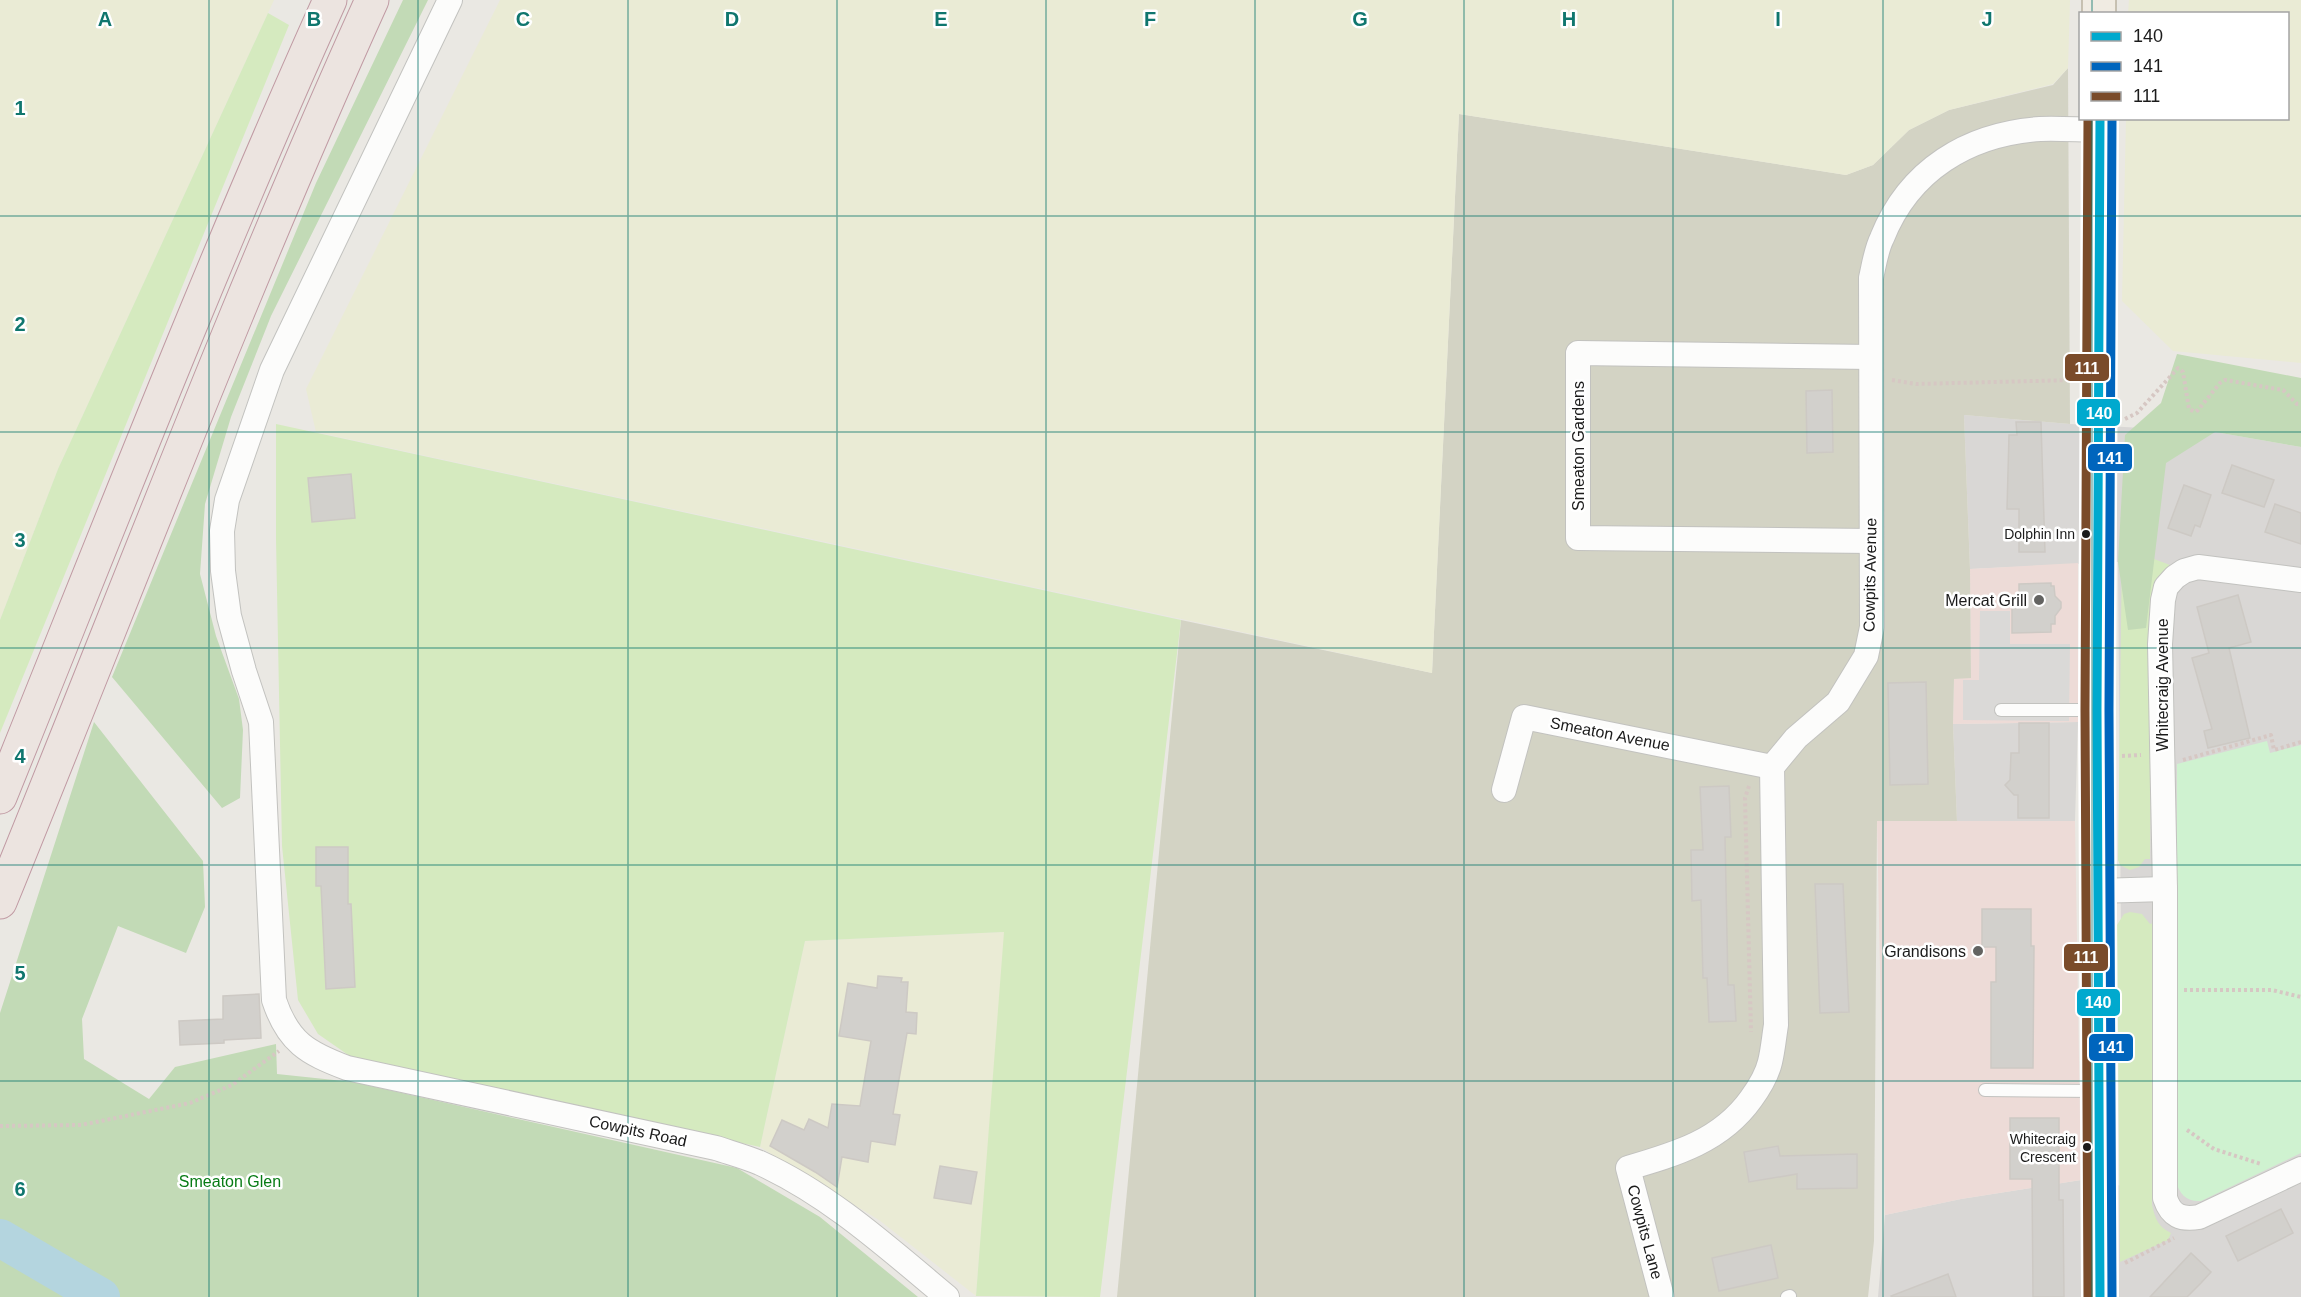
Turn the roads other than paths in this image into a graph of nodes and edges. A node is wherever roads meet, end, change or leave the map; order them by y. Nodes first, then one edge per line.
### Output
1 (330, 0) edge
2 (372, 0) edge
3 (450, 0) edge
4 (2100, 124) edge
5 (1871, 367) junction
6 (1871, 541) junction
7 (2301, 580) edge
8 (2001, 710) dead end
9 (2097, 710) junction
10 (1772, 766) junction
11 (1504, 790) dead end
12 (0, 797) edge
13 (2165, 889) junction
14 (2097, 891) junction
15 (0, 902) edge
16 (1984, 1090) dead end
17 (2098, 1091) junction
18 (2293, 1173) edge
19 (2099, 1284) edge
20 (946, 1297) edge
21 (1662, 1297) edge

1 - 12 highway
2 - 15 highway
3 - 20 street, Cowpits Road
4 - 5 street, Cowpits Avenue
4 - 9 main road
5 - 6 street, Cowpits Avenue
5 - 6 street, Smeaton Gardens
6 - 10 street, Cowpits Avenue
7 - 13 street, Whitecraig Avenue
8 - 9 lane
9 - 14 main road
10 - 11 street, Smeaton Avenue
10 - 21 street, Cowpits Lane
13 - 14 street
13 - 18 street
14 - 17 main road
16 - 17 lane
17 - 19 main road

